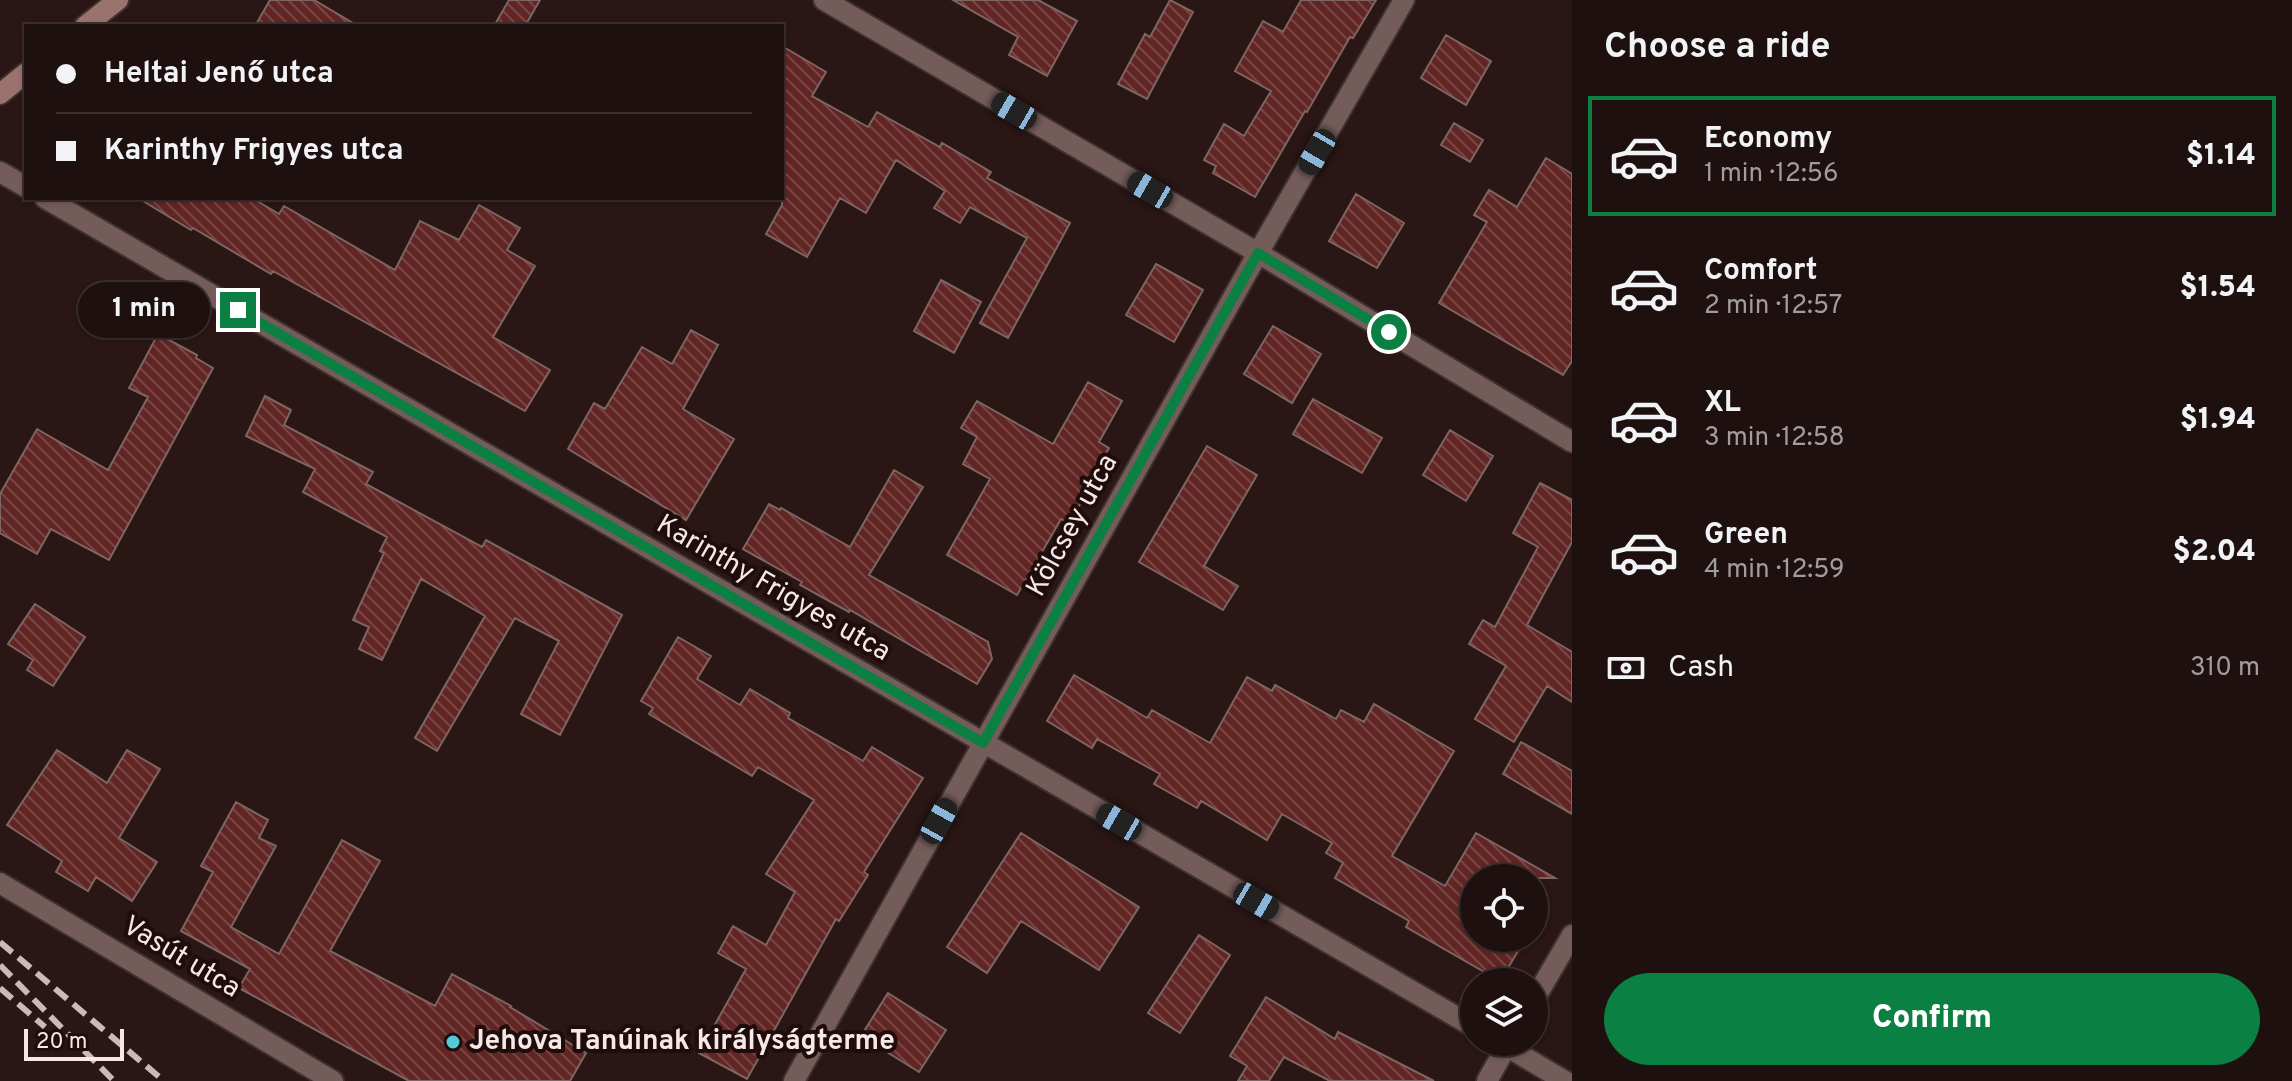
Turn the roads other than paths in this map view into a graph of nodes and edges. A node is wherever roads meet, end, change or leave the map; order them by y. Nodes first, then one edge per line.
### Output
1 (118, 0) edge
2 (824, 0) edge
3 (1404, 0) edge
4 (88, 24) edge
5 (24, 75) edge
6 (0, 94) edge
7 (0, 172) edge
8 (24, 186) edge
9 (48, 200) edge
10 (1258, 253) junction
11 (1572, 442) edge
12 (983, 743) junction
13 (0, 883) edge
14 (1572, 935) edge
15 (1548, 976) edge
16 (1460, 1019) edge
17 (1499, 1056) edge
18 (1526, 1056) edge
19 (333, 1081) edge
20 (794, 1081) edge
21 (1487, 1081) edge
22 (1565, 1081) edge

1 - 4 main road
2 - 10 street
3 - 10 street, Kölcsey utca
5 - 6 main road
7 - 8 street
9 - 12 street, Karinthy Frigyes utca
10 - 11 street
10 - 12 street, Kölcsey utca
12 - 16 street, Karinthy Frigyes utca
12 - 20 street, Kölcsey utca
13 - 19 street, Vasút utca
14 - 15 street
17 - 21 street
18 - 22 street

